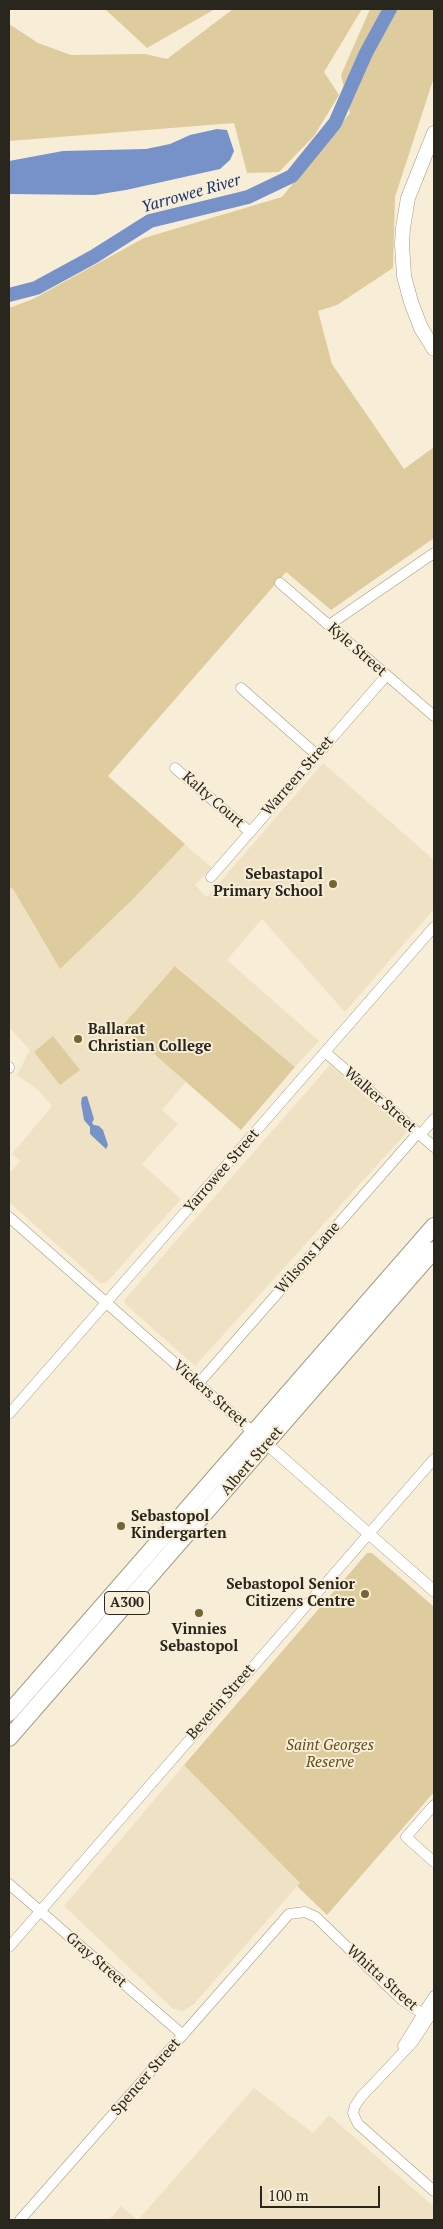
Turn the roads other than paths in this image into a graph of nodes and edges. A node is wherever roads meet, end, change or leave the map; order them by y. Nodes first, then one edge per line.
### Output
1 (434, 133) edge
2 (432, 345) edge
3 (434, 553) edge
4 (280, 583) dead end
5 (329, 625) junction
6 (386, 676) junction
7 (241, 688) dead end
8 (434, 716) edge
9 (316, 755) junction
10 (176, 768) dead end
11 (250, 832) junction
12 (211, 877) dead end
13 (434, 927) edge
14 (325, 1052) junction
15 (434, 1119) edge
16 (419, 1134) junction
17 (434, 1147) edge
18 (9, 1217) edge
19 (434, 1226) edge
20 (434, 1250) edge
21 (107, 1302) junction
22 (198, 1384) junction
23 (9, 1414) edge
24 (254, 1432) junction
25 (267, 1444) junction
26 (434, 1459) edge
27 (369, 1534) junction
28 (434, 1591) edge
29 (9, 1713) edge
30 (9, 1738) edge
31 (434, 1804) edge
32 (434, 1862) edge
33 (9, 1884) edge
34 (40, 1911) junction
35 (294, 1915) joint
36 (9, 1947) edge
37 (434, 1996) edge
38 (426, 2015) edge
39 (183, 2035) junction
40 (434, 2191) edge
41 (20, 2220) edge

1 - 2 main road
3 - 5 street
4 - 5 street, Kyle Street
5 - 6 street, Kyle Street
6 - 8 street, Kyle Street
6 - 9 street, Warreen Street
7 - 9 street
9 - 11 street, Warreen Street
10 - 11 street, Kalty Court
11 - 12 street, Warreen Street
13 - 14 street, Yarrowee Street
14 - 16 street, Walker Street
14 - 21 street, Yarrowee Street
15 - 16 street, Wilsons Lane
16 - 17 street, Walker Street
16 - 22 street, Wilsons Lane
18 - 21 street, Vickers Street
19 - 24 highway, Albert Street / A300
20 - 25 highway, Albert Street / A300
21 - 22 street, Vickers Street
21 - 23 street, Yarrowee Street
22 - 24 street, Vickers Street
24 - 25 street, Vickers Street
24 - 29 highway, Albert Street / A300
25 - 27 street, Vickers Street
25 - 30 highway, Albert Street / A300
26 - 27 street, Beverin Street
27 - 28 street, Vickers Street
27 - 34 street, Beverin Street
31 - 32 street
33 - 34 street, Gray Street
34 - 36 street, Beverin Street
34 - 39 street, Gray Street
35 - 38 street, Whitta Street
35 - 39 street, Spencer Street
37 - 38 street
38 - 40 street
39 - 41 street, Spencer Street

